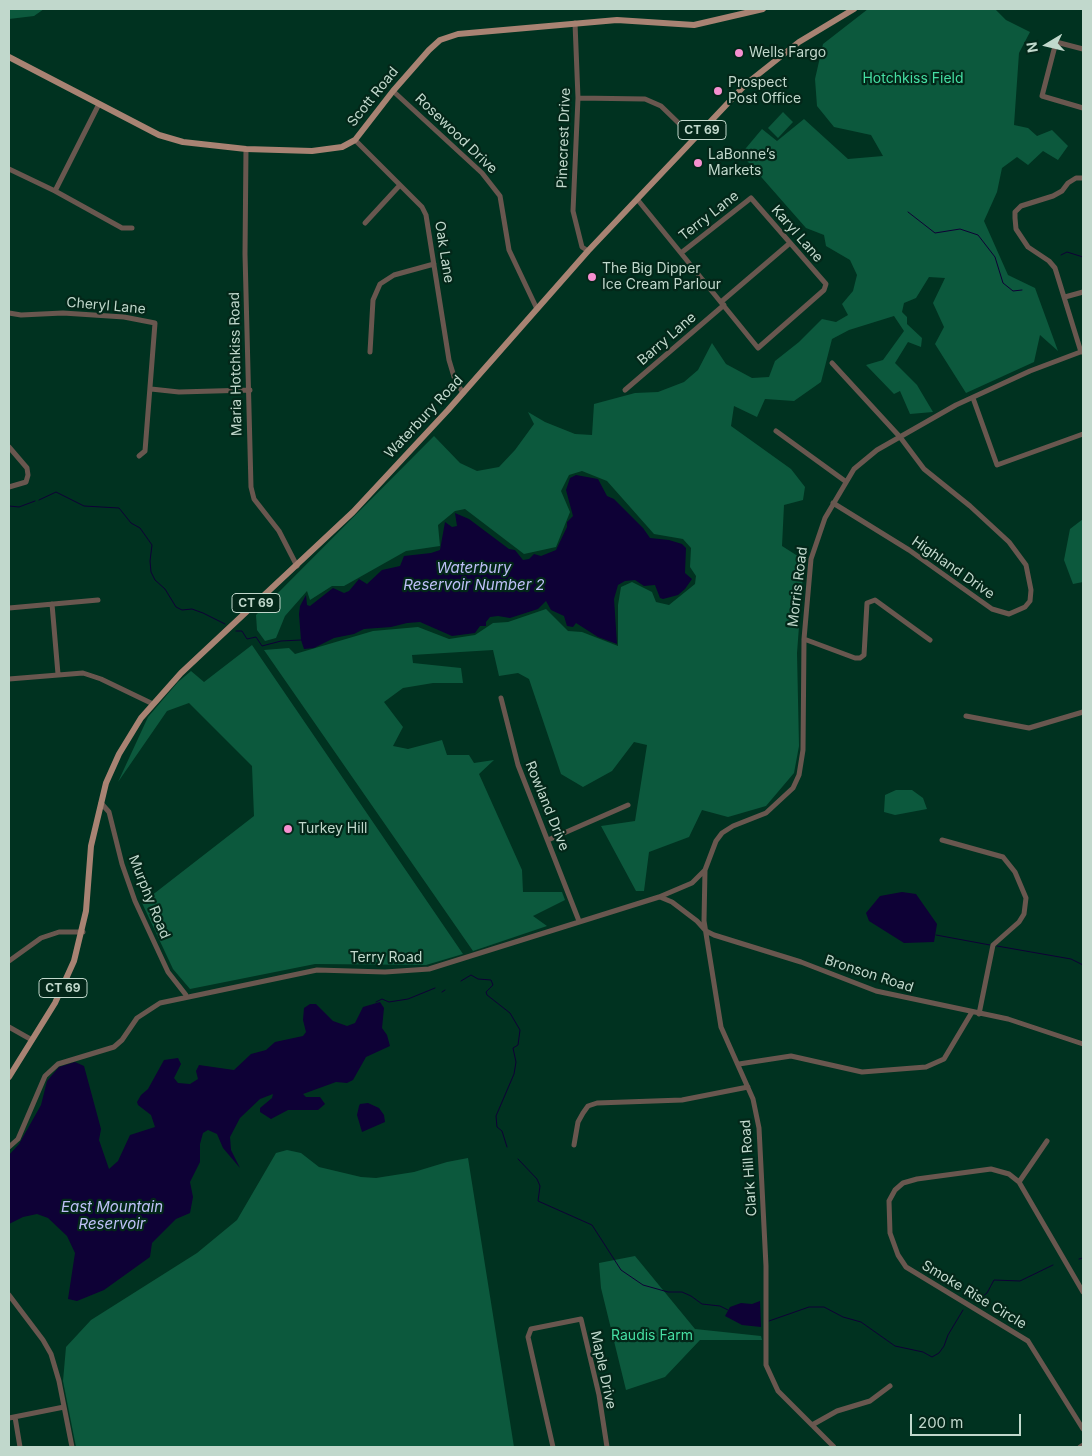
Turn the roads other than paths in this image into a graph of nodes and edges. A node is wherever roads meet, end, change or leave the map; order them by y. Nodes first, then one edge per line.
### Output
1 (763, 9) edge
2 (854, 9) edge
3 (736, 12) edge
4 (575, 23) junction
5 (1083, 49) edge
6 (9, 57) edge
7 (393, 91) junction
8 (578, 98) junction
9 (99, 104) junction
10 (1083, 108) edge
11 (694, 138) junction
12 (355, 140) junction
13 (246, 149) junction
14 (9, 168) edge
15 (1083, 178) edge
16 (400, 185) junction
17 (55, 191) junction
18 (750, 198) joint
19 (637, 199) junction
20 (365, 223) dead end
21 (132, 228) dead end
22 (790, 243) junction
23 (588, 251) junction
24 (681, 253) junction
25 (434, 264) junction
26 (1083, 292) edge
27 (1065, 297) junction
28 (722, 304) junction
29 (537, 309) junction
30 (9, 312) edge
31 (370, 352) dead end
32 (1082, 352) edge
33 (832, 363) dead end
34 (151, 389) junction
35 (250, 390) junction
36 (626, 390) dead end
37 (463, 393) junction
38 (973, 398) junction
39 (776, 430) dead end
40 (1083, 434) edge
41 (900, 437) junction
42 (9, 447) edge
43 (139, 456) dead end
44 (846, 481) junction
45 (9, 487) edge
46 (832, 503) junction
47 (297, 566) junction
48 (98, 600) dead end
49 (52, 604) junction
50 (9, 608) edge
51 (804, 639) junction
52 (930, 640) dead end
53 (58, 674) junction
54 (9, 680) edge
55 (501, 698) dead end
56 (153, 704) junction
57 (1083, 712) edge
58 (966, 716) dead end
59 (101, 802) junction
60 (628, 805) dead end
61 (548, 840) junction
62 (942, 840) dead end
63 (705, 870) junction
64 (659, 897) junction
65 (579, 920) junction
66 (706, 931) junction
67 (82, 932) junction
68 (9, 961) edge
69 (186, 996) junction
70 (972, 1012) junction
71 (979, 1014) junction
72 (9, 1027) edge
73 (32, 1040) junction
74 (1083, 1044) edge
75 (739, 1064) junction
76 (9, 1077) edge
77 (748, 1087) junction
78 (1047, 1141) dead end
79 (574, 1145) dead end
80 (9, 1148) edge
81 (1019, 1182) junction
82 (1083, 1292) edge
83 (9, 1294) edge
84 (890, 1386) dead end
85 (64, 1407) junction
86 (12, 1418) edge
87 (812, 1424) junction
88 (1083, 1429) edge
89 (20, 1447) edge
90 (72, 1447) edge
91 (554, 1447) edge
92 (607, 1447) edge
93 (834, 1447) edge

1 - 3 main road, Scott Road
2 - 11 main road, Waterbury Road / CT 69
3 - 4 main road, Scott Road
4 - 7 main road, Scott Road
4 - 8 street, Pinecrest Drive
5 - 10 street
6 - 9 main road, Scott Road
7 - 12 main road, Scott Road
7 - 29 street, Rosewood Drive
8 - 11 street
8 - 23 street, Pinecrest Drive
9 - 13 main road, Scott Road
9 - 17 street
11 - 19 main road, Waterbury Road / CT 69
12 - 13 main road, Scott Road
12 - 16 street, Oak Lane
13 - 35 street, Maria Hotchkiss Road
14 - 17 street
15 - 27 street
16 - 20 street
16 - 25 street, Oak Lane
17 - 21 street
18 - 22 street, Karyl Lane
18 - 24 street, Terry Lane
19 - 23 main road, Waterbury Road / CT 69
19 - 24 street
22 - 28 street, Barry Lane
22 - 28 street, Karyl Lane
23 - 29 main road, Waterbury Road / CT 69
24 - 28 street
25 - 31 street
25 - 37 street, Oak Lane
26 - 27 street
27 - 32 street
28 - 36 street, Barry Lane
29 - 37 main road, Waterbury Road / CT 69
30 - 34 street, Cheryl Lane
32 - 38 street, Morris Road
33 - 41 street, Highland Drive
34 - 35 street
34 - 43 street, Cheryl Lane
35 - 47 street, Maria Hotchkiss Road
37 - 47 main road, Waterbury Road / CT 69
38 - 40 street
38 - 41 street, Morris Road
39 - 44 street
41 - 44 street, Morris Road
41 - 46 street, Highland Drive
42 - 45 street
44 - 46 street, Morris Road
46 - 51 street, Morris Road
47 - 56 main road, Waterbury Road / CT 69
48 - 49 street
49 - 50 street
49 - 53 street
51 - 52 street
51 - 63 street, Morris Road
53 - 54 street
53 - 56 street
55 - 61 street, Rowland Drive
56 - 59 main road, Waterbury Road / CT 69
57 - 58 street
59 - 67 main road, Waterbury Road / CT 69
59 - 69 street, Murphy Road
60 - 61 street
61 - 65 street, Rowland Drive
62 - 71 street
63 - 64 street, Terry Road
63 - 66 street, Clark Hill Road
64 - 65 street, Terry Road
64 - 66 street, Bronson Road
65 - 69 street, Terry Road
66 - 70 street, Bronson Road
66 - 75 street, Clark Hill Road
67 - 68 street
67 - 73 main road, CT 69
69 - 80 street, Terry Road
70 - 71 street, Bronson Road
70 - 75 street
71 - 74 street, Bronson Road
72 - 73 street
73 - 76 main road, CT 69
75 - 77 street, Clark Hill Road
77 - 79 street
77 - 87 street, Clark Hill Road
78 - 81 street
81 - 82 street
81 - 88 street, Smoke Rise Circle
83 - 85 street
84 - 87 street
85 - 86 street
85 - 90 street
86 - 89 street
87 - 93 street, Clark Hill Road
91 - 92 street, Maple Drive

